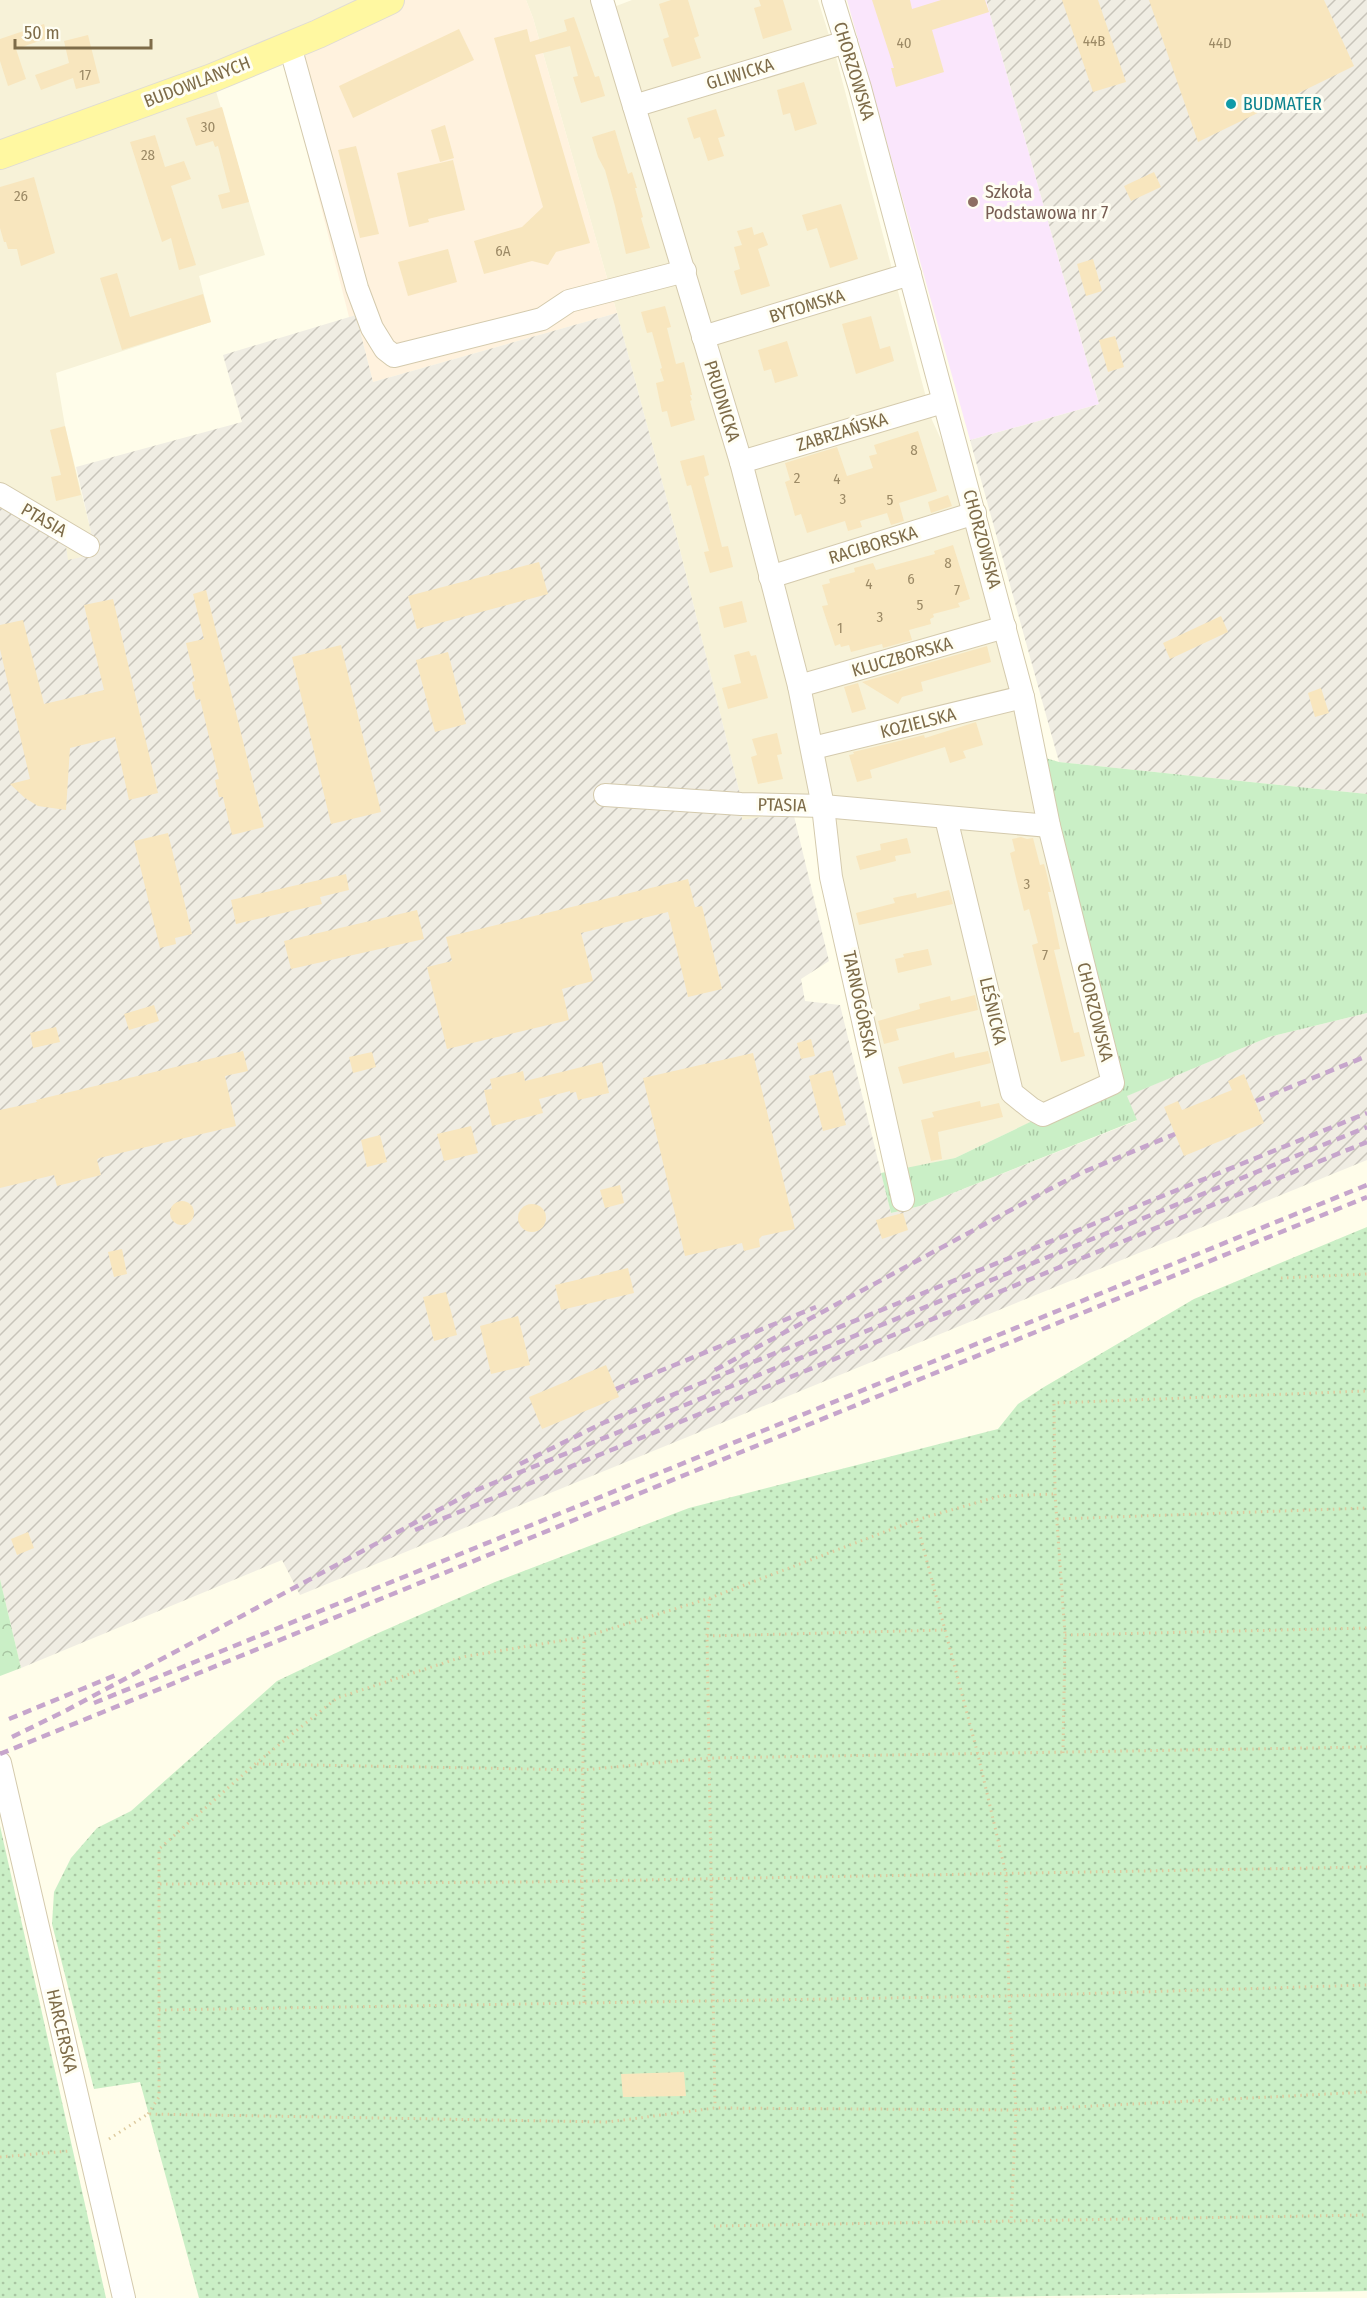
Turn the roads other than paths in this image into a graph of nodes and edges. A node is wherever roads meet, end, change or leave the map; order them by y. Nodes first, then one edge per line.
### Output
1 (390, 0) edge
2 (603, 0) edge
3 (833, 0) edge
4 (846, 42) junction
5 (290, 46) junction
6 (634, 106) junction
7 (0, 155) edge
8 (685, 271) junction
9 (910, 274) junction
10 (703, 337) junction
11 (944, 402) junction
12 (741, 462) junction
13 (0, 494) edge
14 (975, 513) junction
15 (88, 546) dead end
16 (770, 577) junction
17 (1005, 627) junction
18 (800, 686) junction
19 (1023, 697) junction
20 (813, 748) junction
21 (605, 795) dead end
22 (823, 806) junction
23 (946, 818) junction
24 (1049, 826) junction
25 (1113, 1083) joint
26 (903, 1200) dead end
27 (0, 1763) edge
28 (124, 2298) edge

1 - 5 main road, BUDOWLANYCH
2 - 6 street, PRUDNICKA
3 - 4 street, CHORZOWSKA
4 - 6 street, GLIWICKA
4 - 9 street, CHORZOWSKA
5 - 7 main road, BUDOWLANYCH
5 - 8 street
6 - 8 street, PRUDNICKA
8 - 10 street, PRUDNICKA
9 - 10 street, BYTOMSKA
9 - 11 street, CHORZOWSKA
10 - 12 street, PRUDNICKA
11 - 12 street, ZABRZAŃSKA
11 - 14 street, CHORZOWSKA
12 - 16 street, PRUDNICKA
13 - 15 street, PTASIA
14 - 16 street, RACIBORSKA
14 - 17 street, CHORZOWSKA
16 - 18 street, PRUDNICKA
17 - 18 street, KLUCZBORSKA
17 - 19 street, CHORZOWSKA
18 - 20 street, PRUDNICKA
19 - 20 street, KOZIELSKA
19 - 24 street, CHORZOWSKA
20 - 22 street, PRUDNICKA
21 - 22 street, PTASIA
22 - 23 street, PTASIA
22 - 26 street, TARNOGÓRSKA
23 - 24 street, PTASIA
23 - 25 street, LEŚNICKA
24 - 25 street, CHORZOWSKA
27 - 28 street, HARCERSKA

